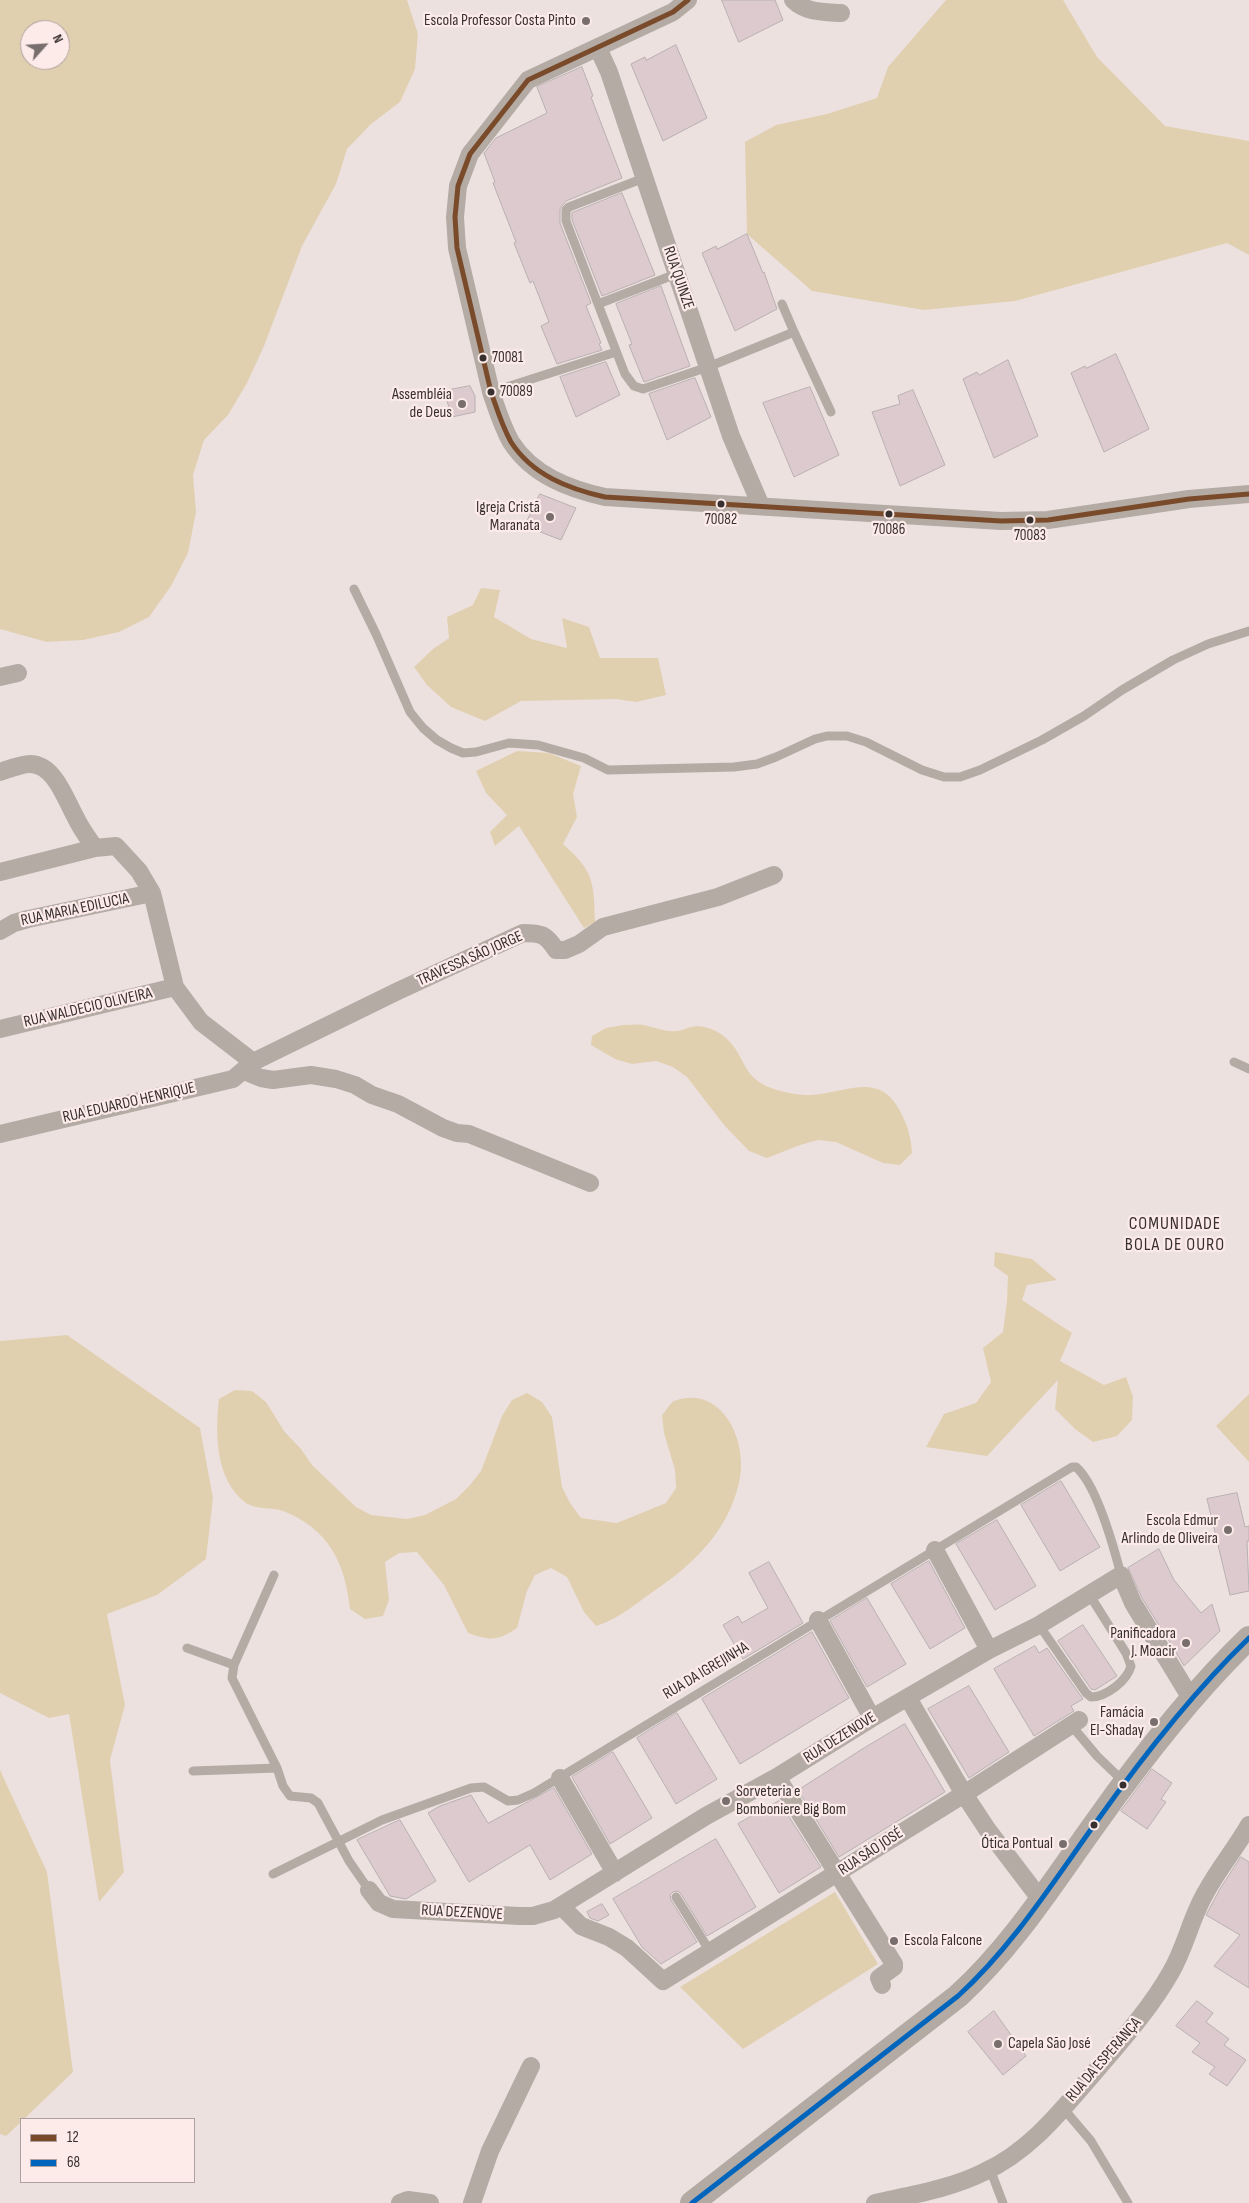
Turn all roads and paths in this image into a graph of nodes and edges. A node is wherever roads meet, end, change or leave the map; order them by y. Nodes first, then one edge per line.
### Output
1 (688, 0) edge
2 (793, 0) edge
3 (841, 13) dead end
4 (598, 48) junction
5 (644, 178) junction
6 (676, 274) junction
7 (598, 304) junction
8 (782, 304) dead end
9 (794, 332) junction
10 (616, 352) junction
11 (708, 367) junction
12 (491, 392) junction
13 (831, 412) dead end
14 (1249, 494) edge
15 (761, 506) junction
16 (354, 589) dead end
17 (1249, 631) edge
18 (18, 673) dead end
19 (0, 677) edge
20 (0, 772) edge
21 (95, 848) junction
22 (0, 872) edge
23 (774, 875) dead end
24 (152, 893) junction
25 (0, 931) edge
26 (175, 987) junction
27 (0, 1029) edge
28 (1234, 1062) dead end
29 (248, 1067) junction
30 (1249, 1069) edge
31 (0, 1134) edge
32 (590, 1183) dead end
33 (936, 1550) junction
34 (1121, 1574) junction
35 (274, 1576) dead end
36 (1089, 1594) junction
37 (818, 1620) junction
38 (1039, 1625) junction
39 (1249, 1638) edge
40 (187, 1648) dead end
41 (989, 1650) junction
42 (234, 1665) junction
43 (908, 1698) junction
44 (1192, 1700) junction
45 (872, 1718) junction
46 (1075, 1723) joint
47 (277, 1768) junction
48 (193, 1771) dead end
49 (777, 1777) junction
50 (560, 1778) junction
51 (1126, 1783) junction
52 (964, 1794) junction
53 (1249, 1825) edge
54 (337, 1841) junction
55 (615, 1873) junction
56 (273, 1874) dead end
57 (837, 1874) junction
58 (370, 1890) joint
59 (676, 1897) dead end
60 (1041, 1900) junction
61 (561, 1906) junction
62 (711, 1953) junction
63 (882, 1985) dead end
64 (532, 2066) dead end
65 (1063, 2108) junction
66 (990, 2169) junction
67 (906, 2200) edge
68 (401, 2203) edge
69 (430, 2203) edge
70 (472, 2203) edge
71 (692, 2203) edge
72 (875, 2203) edge
73 (1003, 2203) edge
74 (1128, 2203) edge

1 - 4 street
2 - 3 street
4 - 5 street, RUA QUINZE
4 - 12 street
5 - 6 street, RUA QUINZE
5 - 7 lane
6 - 7 lane
6 - 11 street, RUA QUINZE
7 - 10 lane
8 - 9 lane
9 - 11 lane
9 - 13 lane
10 - 11 lane
10 - 12 lane
11 - 15 street, RUA QUINZE
12 - 15 street
14 - 15 street
16 - 17 lane
18 - 19 street
20 - 21 street
21 - 22 street
21 - 24 street
23 - 29 street, TRAVESSA SÃO JORGE
24 - 25 street, RUA MARIA EDILUCIA
24 - 26 street
26 - 27 street, RUA WALDECIO OLIVEIRA
26 - 29 street
28 - 30 lane
29 - 31 street, RUA EDUARDO HENRIQUE
29 - 32 street
33 - 34 lane, RUA DA IGREJINHA
33 - 37 lane, RUA DA IGREJINHA
33 - 41 street
34 - 36 street, RUA DEZENOVE
34 - 44 street
35 - 42 lane
36 - 38 street, RUA DEZENOVE
36 - 38 lane
37 - 45 street
37 - 50 lane, RUA DA IGREJINHA
38 - 41 street, RUA DEZENOVE
39 - 44 street
40 - 42 lane
41 - 43 street, RUA DEZENOVE
42 - 47 lane
43 - 45 street, RUA DEZENOVE
43 - 52 street
44 - 51 street
45 - 49 street, RUA DEZENOVE
46 - 51 lane
46 - 52 street, RUA SÃO JOSÉ
47 - 48 lane
47 - 54 lane
49 - 55 street, RUA DEZENOVE
49 - 57 street
50 - 54 lane, RUA DA IGREJINHA
50 - 55 street
51 - 60 street
52 - 57 street, RUA SÃO JOSÉ
52 - 60 street
53 - 65 street, RUA DA ESPERANÇA
54 - 56 lane, RUA DA IGREJINHA
54 - 58 lane
55 - 61 street, RUA DEZENOVE
57 - 62 street, RUA SÃO JOSÉ
57 - 63 street
58 - 61 street, RUA DEZENOVE
59 - 62 lane
60 - 71 street
61 - 62 street, RUA SÃO JOSÉ
64 - 70 street
65 - 66 street, RUA DA ESPERANÇA
65 - 74 lane
66 - 67 street, RUA DA ESPERANÇA
66 - 73 lane
67 - 72 street, RUA DA ESPERANÇA
68 - 69 street

